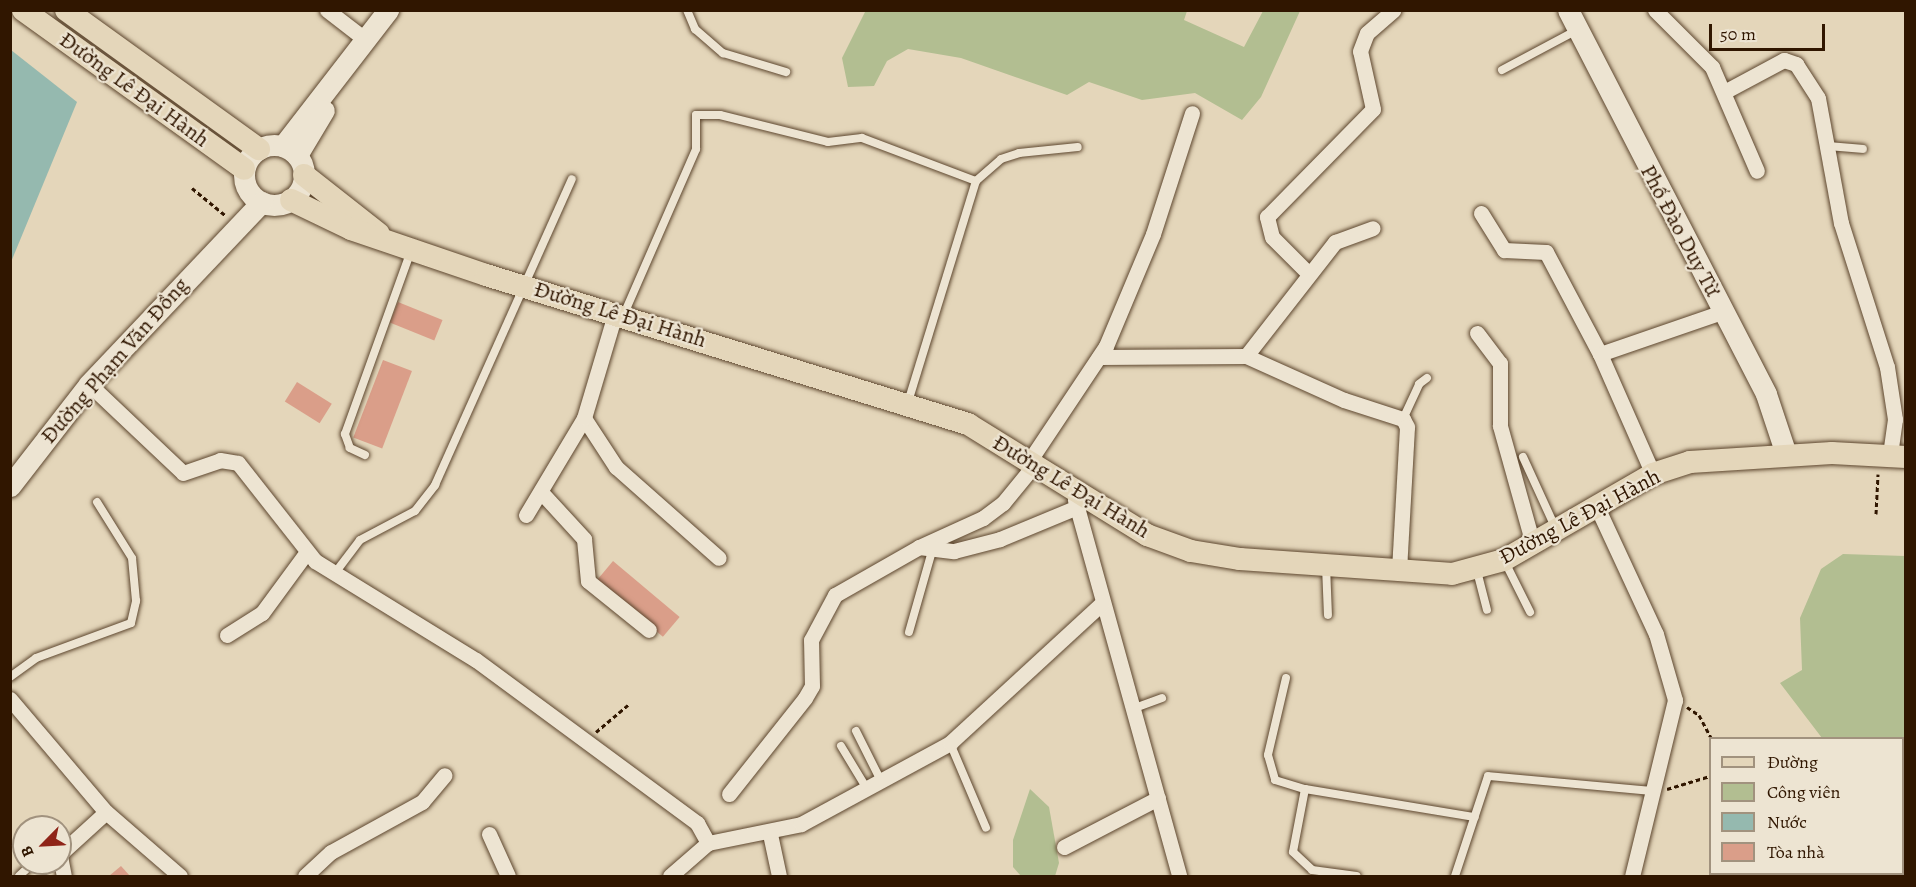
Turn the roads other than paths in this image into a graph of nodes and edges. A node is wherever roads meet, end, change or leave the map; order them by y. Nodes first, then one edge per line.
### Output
1 (23, 10) edge
2 (66, 10) edge
3 (327, 10) edge
4 (388, 10) edge
5 (687, 10) edge
6 (1393, 10) edge
7 (1568, 10) edge
8 (1655, 10) edge
9 (1575, 31) junction
10 (366, 40) junction
11 (1502, 69) dead end
12 (786, 72) dead end
13 (1724, 92) junction
14 (1192, 112) dead end
15 (1829, 146) junction
16 (1078, 147) dead end
17 (259, 149) junction
18 (1863, 149) dead end
19 (295, 159) junction
20 (244, 169) junction
21 (1757, 171) dead end
22 (572, 179) dead end
23 (976, 181) junction
24 (256, 198) junction
25 (291, 200) junction
26 (1481, 213) dead end
27 (1373, 228) dead end
28 (382, 237) junction
29 (412, 248) junction
30 (1307, 272) junction
31 (520, 285) junction
32 (1722, 312) junction
33 (619, 315) junction
34 (1477, 333) dead end
35 (1600, 354) junction
36 (1246, 356) junction
37 (1099, 357) junction
38 (1427, 378) dead end
39 (89, 384) junction
40 (908, 402) junction
41 (584, 418) junction
42 (1403, 419) junction
43 (1786, 454) junction
44 (1891, 455) edge
45 (365, 456) dead end
46 (1523, 458) dead end
47 (1033, 462) junction
48 (1653, 474) junction
49 (10, 486) edge
50 (541, 492) junction
51 (1075, 500) junction
52 (97, 502) dead end
53 (1597, 507) junction
54 (526, 515) dead end
55 (1556, 531) junction
56 (1533, 544) junction
57 (926, 549) junction
58 (306, 553) junction
59 (719, 558) dead end
60 (1504, 560) junction
61 (1326, 565) junction
62 (1477, 569) junction
63 (1399, 571) junction
64 (335, 573) junction
65 (1102, 603) junction
66 (1487, 610) dead end
67 (1530, 612) dead end
68 (1328, 615) dead end
69 (649, 630) dead end
70 (909, 632) dead end
71 (227, 635) dead end
72 (10, 677) edge
73 (1286, 678) dead end
74 (1162, 698) dead end
75 (10, 699) edge
76 (1132, 710) junction
77 (856, 731) dead end
78 (950, 742) junction
79 (841, 746) dead end
80 (445, 775) dead end
81 (881, 781) junction
82 (867, 789) junction
83 (1305, 789) junction
84 (1653, 791) junction
85 (729, 794) dead end
86 (1158, 798) junction
87 (106, 812) junction
88 (1475, 817) junction
89 (986, 828) dead end
90 (489, 834) dead end
91 (770, 834) junction
92 (708, 843) junction
93 (72, 844) edge
94 (1064, 847) dead end
95 (180, 876) edge
96 (305, 876) edge
97 (508, 876) edge
98 (669, 876) edge
99 (779, 876) edge
100 (1179, 876) edge
101 (1357, 876) edge
102 (1455, 876) edge
103 (1632, 876) edge

1 - 20 main road, Đường Lê Đại Hành
2 - 17 main road, Đường Lê Đại Hành
3 - 10 street
4 - 10 main road
5 - 12 lane
6 - 30 street
7 - 9 main road, Phố Đào Duy Từ
8 - 13 street
9 - 11 lane
9 - 32 main road, Phố Đào Duy Từ
10 - 19 main road
13 - 15 street
13 - 21 street
14 - 37 street
15 - 18 lane
15 - 44 street
16 - 23 lane
17 - 19 main road
17 - 20 main road
19 - 25 main road
19 - 28 main road, Đường Lê Đại Hành
20 - 24 main road
22 - 31 lane
23 - 33 lane
23 - 40 lane
24 - 25 main road
24 - 39 main road, Đường Phạm Văn Đồng
25 - 28 main road, Đường Lê Đại Hành
26 - 35 street
27 - 30 street
28 - 29 main road, Đường Lê Đại Hành
29 - 31 main road, Đường Lê Đại Hành
29 - 45 lane
30 - 36 street
31 - 33 main road, Đường Lê Đại Hành
31 - 64 lane
32 - 35 street
32 - 43 main road, Phố Đào Duy Từ
33 - 40 main road, Đường Lê Đại Hành
33 - 41 street
34 - 56 street
35 - 48 street
36 - 37 street
36 - 42 street
37 - 47 street
38 - 42 lane
39 - 49 main road, Đường Phạm Văn Đồng
39 - 58 street
40 - 47 main road, Đường Lê Đại Hành
41 - 50 street
41 - 59 street
42 - 63 street
43 - 44 main road, Đường Lê Đại Hành
43 - 48 main road, Đường Lê Đại Hành
46 - 55 lane
47 - 51 main road, Đường Lê Đại Hành
47 - 57 street
48 - 53 main road, Đường Lê Đại Hành
50 - 54 street
50 - 69 street
51 - 57 street
51 - 61 main road, Đường Lê Đại Hành
51 - 65 street
52 - 72 lane
53 - 55 main road, Đường Lê Đại Hành
53 - 84 street
55 - 56 main road, Đường Lê Đại Hành
56 - 60 main road, Đường Lê Đại Hành
57 - 70 lane
57 - 85 street
58 - 64 street
58 - 71 street
60 - 62 main road, Đường Lê Đại Hành
60 - 67 lane
61 - 63 main road, Đường Lê Đại Hành
61 - 68 lane
62 - 63 main road, Đường Lê Đại Hành
62 - 66 lane
64 - 92 street
65 - 76 street
65 - 78 street
73 - 83 lane
74 - 76 lane
75 - 87 street
76 - 86 street
77 - 81 lane
78 - 81 street
78 - 89 lane
79 - 82 lane
80 - 96 street
81 - 82 street
82 - 91 street
83 - 88 lane
83 - 101 lane
84 - 88 lane
84 - 103 street
86 - 94 street
86 - 100 street
87 - 93 street
87 - 95 street
88 - 102 lane
90 - 97 street
91 - 92 street
91 - 99 street
92 - 98 street

